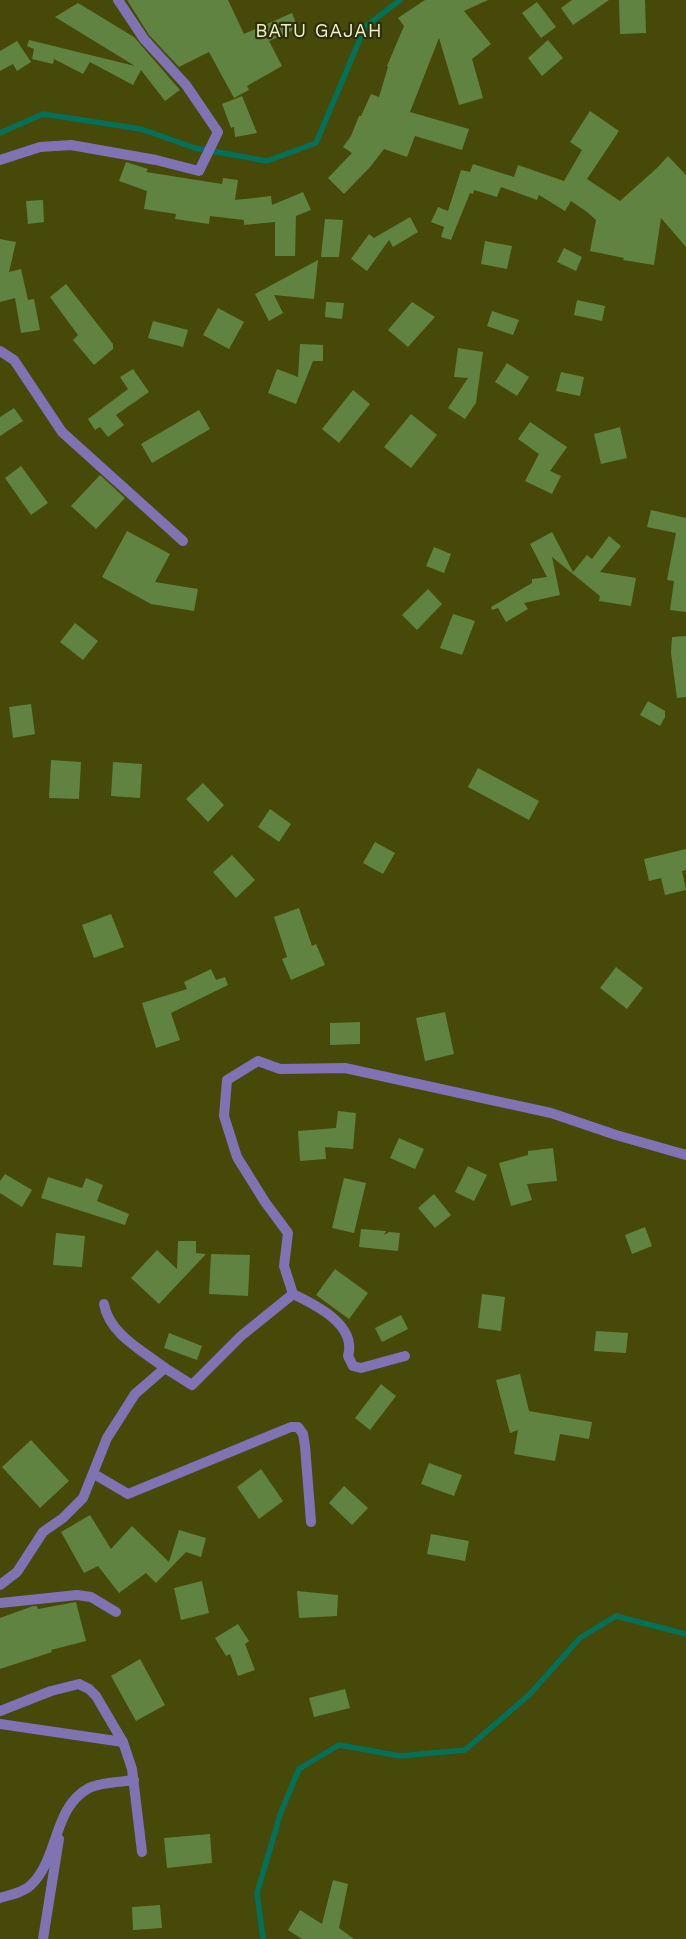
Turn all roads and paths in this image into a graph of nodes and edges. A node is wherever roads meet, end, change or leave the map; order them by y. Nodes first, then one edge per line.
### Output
1 (118, 0) edge
2 (0, 160) edge
3 (0, 351) edge
4 (183, 541) dead end
5 (686, 1155) edge
6 (293, 1294) junction
7 (104, 1304) dead end
8 (405, 1356) dead end
9 (165, 1368) junction
10 (94, 1474) junction
11 (311, 1522) dead end
12 (0, 1585) edge
13 (0, 1604) edge
14 (116, 1612) dead end
15 (0, 1711) edge
16 (0, 1724) edge
17 (123, 1742) junction
18 (134, 1780) junction
19 (63, 1821) junction
20 (142, 1852) dead end
21 (0, 1898) edge
22 (43, 1939) edge

1 - 2 street
3 - 4 street
5 - 6 street
6 - 8 street
6 - 9 street
7 - 9 street
9 - 10 street
10 - 11 street
10 - 12 street
13 - 14 street
15 - 17 street
16 - 17 street
17 - 18 street
18 - 19 street
18 - 20 street
19 - 21 street
19 - 22 street

